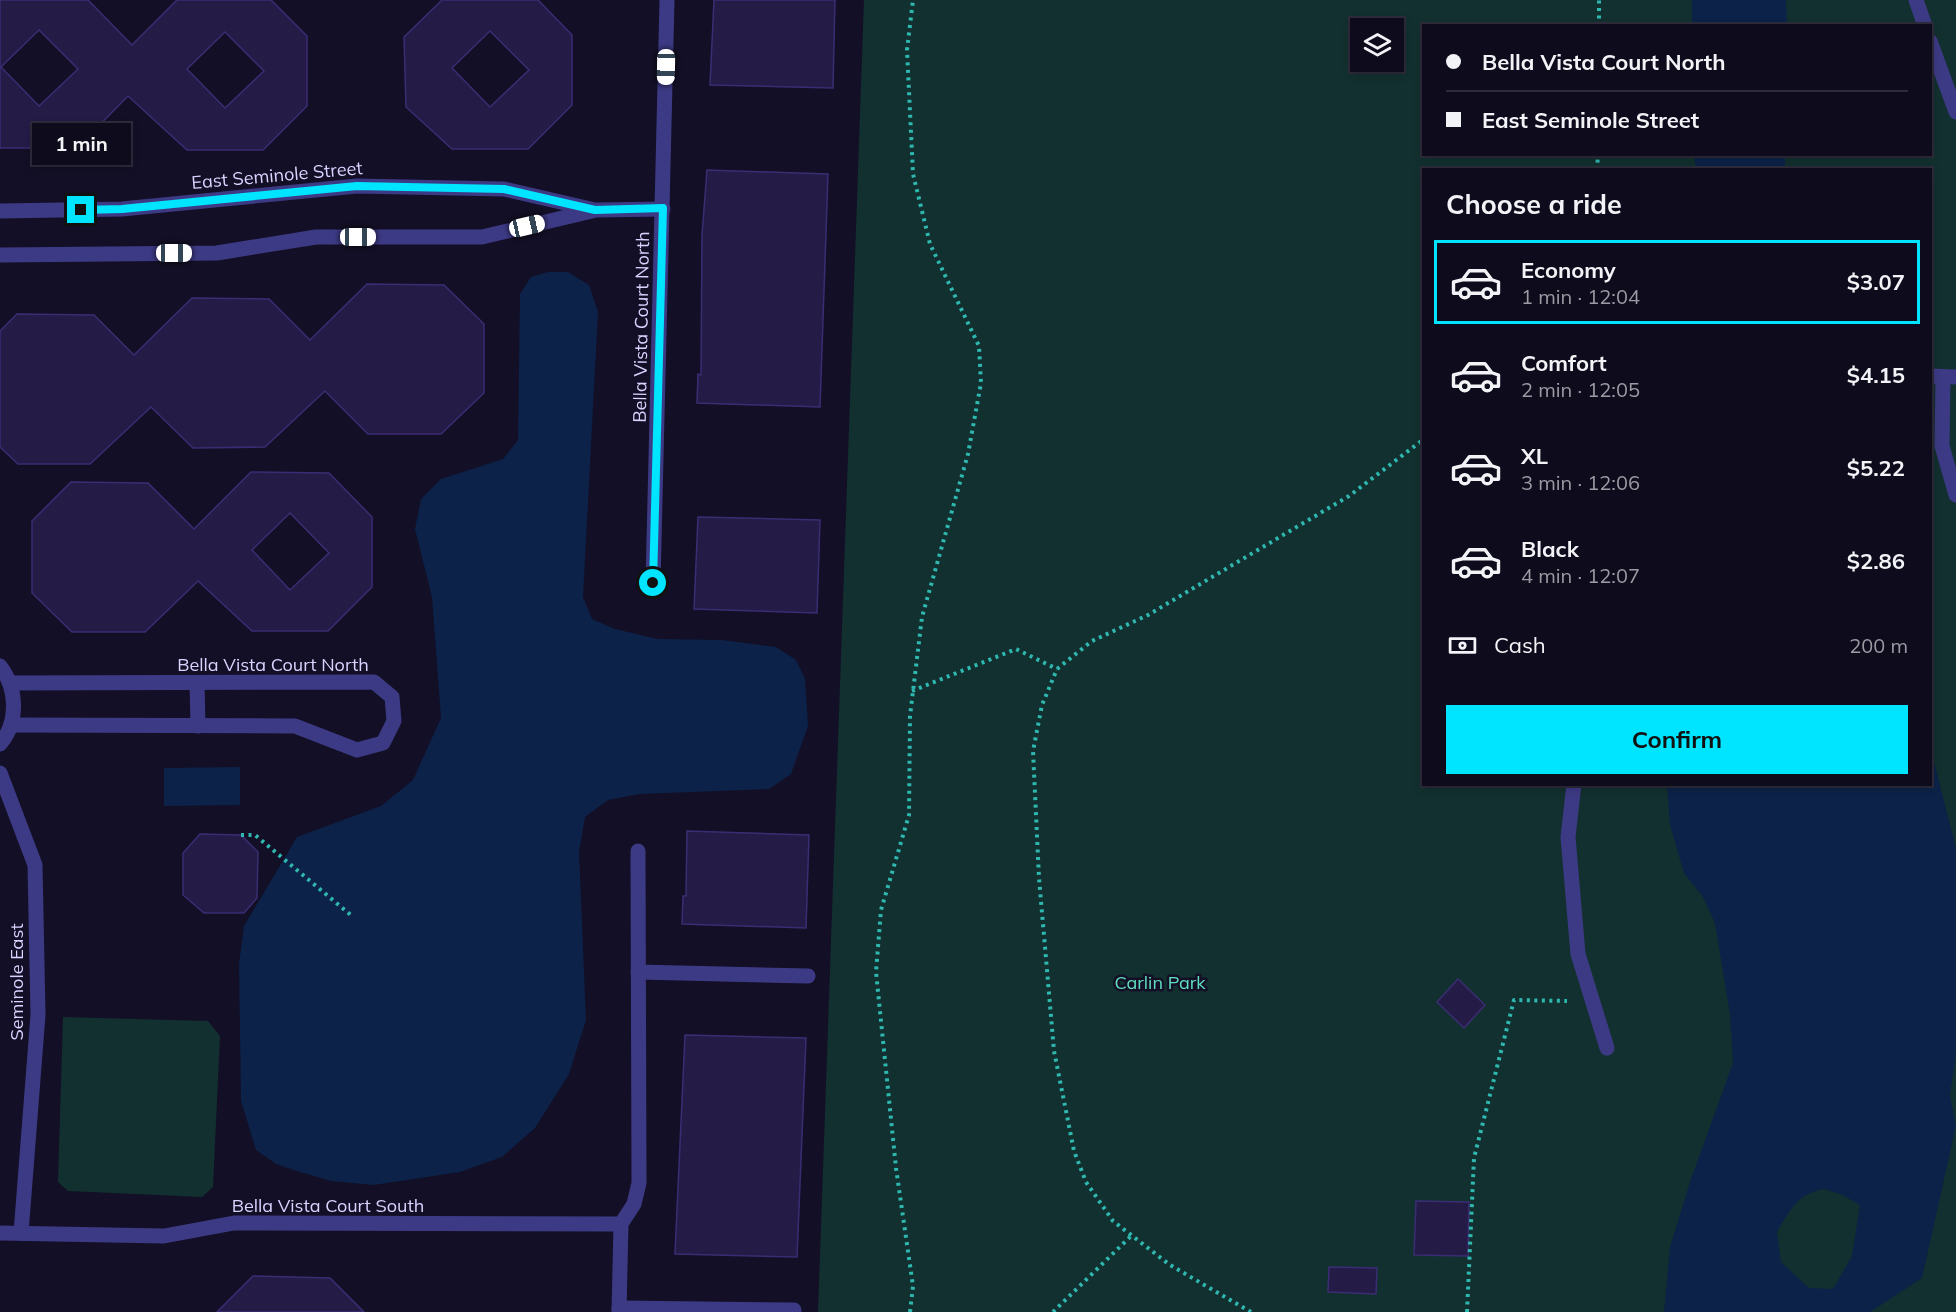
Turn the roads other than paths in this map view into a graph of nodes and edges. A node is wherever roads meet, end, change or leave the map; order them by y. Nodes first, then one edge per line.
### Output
1 (667, 0) edge
2 (1916, 0) edge
3 (1924, 24) edge
4 (1932, 46) edge
5 (1956, 112) edge
6 (663, 208) junction
7 (595, 210) junction
8 (0, 211) edge
9 (0, 255) edge
10 (1943, 377) edge
11 (1956, 495) edge
12 (653, 583) dead end
13 (1, 666) edge
14 (10, 683) junction
15 (197, 683) junction
16 (11, 725) junction
17 (198, 726) junction
18 (0, 744) edge
19 (0, 773) edge
20 (1574, 786) edge
21 (638, 851) dead end
22 (639, 972) junction
23 (808, 976) dead end
24 (1607, 1048) dead end
25 (621, 1224) junction
26 (0, 1233) edge
27 (21, 1233) junction
28 (619, 1310) edge
29 (794, 1310) dead end

1 - 6 street, Bella Vista Court North
2 - 3 street
4 - 5 street
6 - 7 street, East Seminole Street
6 - 12 street, Bella Vista Court North
7 - 8 street, East Seminole Street
7 - 9 street
10 - 11 street
13 - 14 street
14 - 15 street, Bella Vista Court North
14 - 16 street
15 - 17 street
15 - 17 street, Bella Vista Court North
16 - 17 street, Bella Vista Court North
16 - 18 street
19 - 27 street, Seminole East
20 - 24 street
21 - 22 street
22 - 23 street
22 - 25 street
25 - 27 street, Bella Vista Court South
25 - 28 street
26 - 27 street, Bella Vista Court South
28 - 29 street

